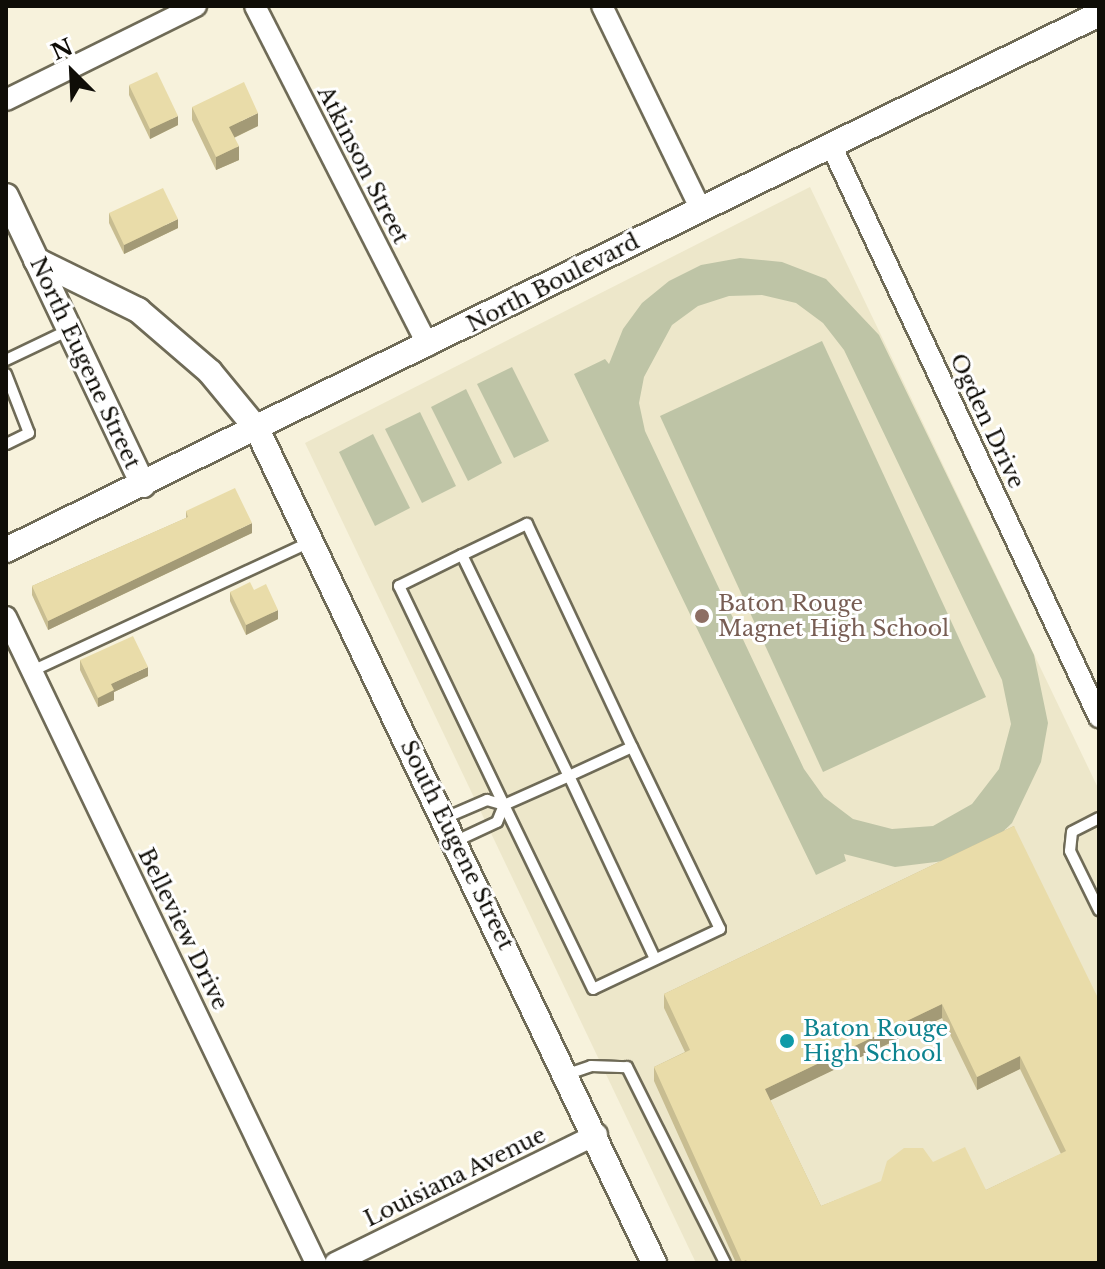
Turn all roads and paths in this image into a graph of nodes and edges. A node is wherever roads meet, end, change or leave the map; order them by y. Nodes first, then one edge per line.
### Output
1 (196, 6) edge
2 (255, 6) edge
3 (602, 6) edge
4 (1099, 14) edge
5 (6, 100) edge
6 (831, 145) junction
7 (6, 196) edge
8 (700, 208) junction
9 (36, 260) junction
10 (70, 330) junction
11 (428, 346) junction
12 (6, 360) edge
13 (6, 374) edge
14 (257, 429) junction
15 (6, 444) edge
16 (143, 485) junction
17 (311, 541) junction
18 (6, 550) edge
19 (462, 555) junction
20 (6, 617) edge
21 (32, 671) junction
22 (1099, 717) edge
23 (632, 747) junction
24 (569, 776) junction
25 (504, 805) junction
26 (445, 818) junction
27 (1099, 818) edge
28 (456, 841) junction
29 (1099, 910) edge
30 (655, 959) junction
31 (568, 1074) junction
32 (597, 1134) junction
33 (316, 1263) edge
34 (335, 1263) edge
35 (654, 1263) edge
36 (725, 1263) edge

1 - 5 street
2 - 11 street, Atkinson Street
3 - 8 street
4 - 6 street, North Boulevard
6 - 8 street, North Boulevard
6 - 22 street, Ogden Drive
7 - 9 street, North Eugene Street
8 - 11 street, North Boulevard
9 - 10 street, North Eugene Street
9 - 14 street, South Eugene Street
10 - 12 lane
10 - 16 street, North Eugene Street
11 - 14 street, North Boulevard
13 - 15 lane
14 - 16 street, North Boulevard
14 - 17 street, South Eugene Street
16 - 18 street, North Boulevard
17 - 21 lane
17 - 26 street, South Eugene Street
19 - 23 lane
19 - 24 lane
19 - 25 lane
20 - 21 street, Belleview Drive
21 - 33 street, Belleview Drive
23 - 24 lane
23 - 30 lane
24 - 25 lane
24 - 30 lane
25 - 26 lane
25 - 28 lane
25 - 30 lane
26 - 28 street, South Eugene Street
27 - 29 lane
28 - 31 street, South Eugene Street
31 - 32 street, South Eugene Street
31 - 36 lane
32 - 34 street, Louisiana Avenue
32 - 35 street, South Eugene Street

